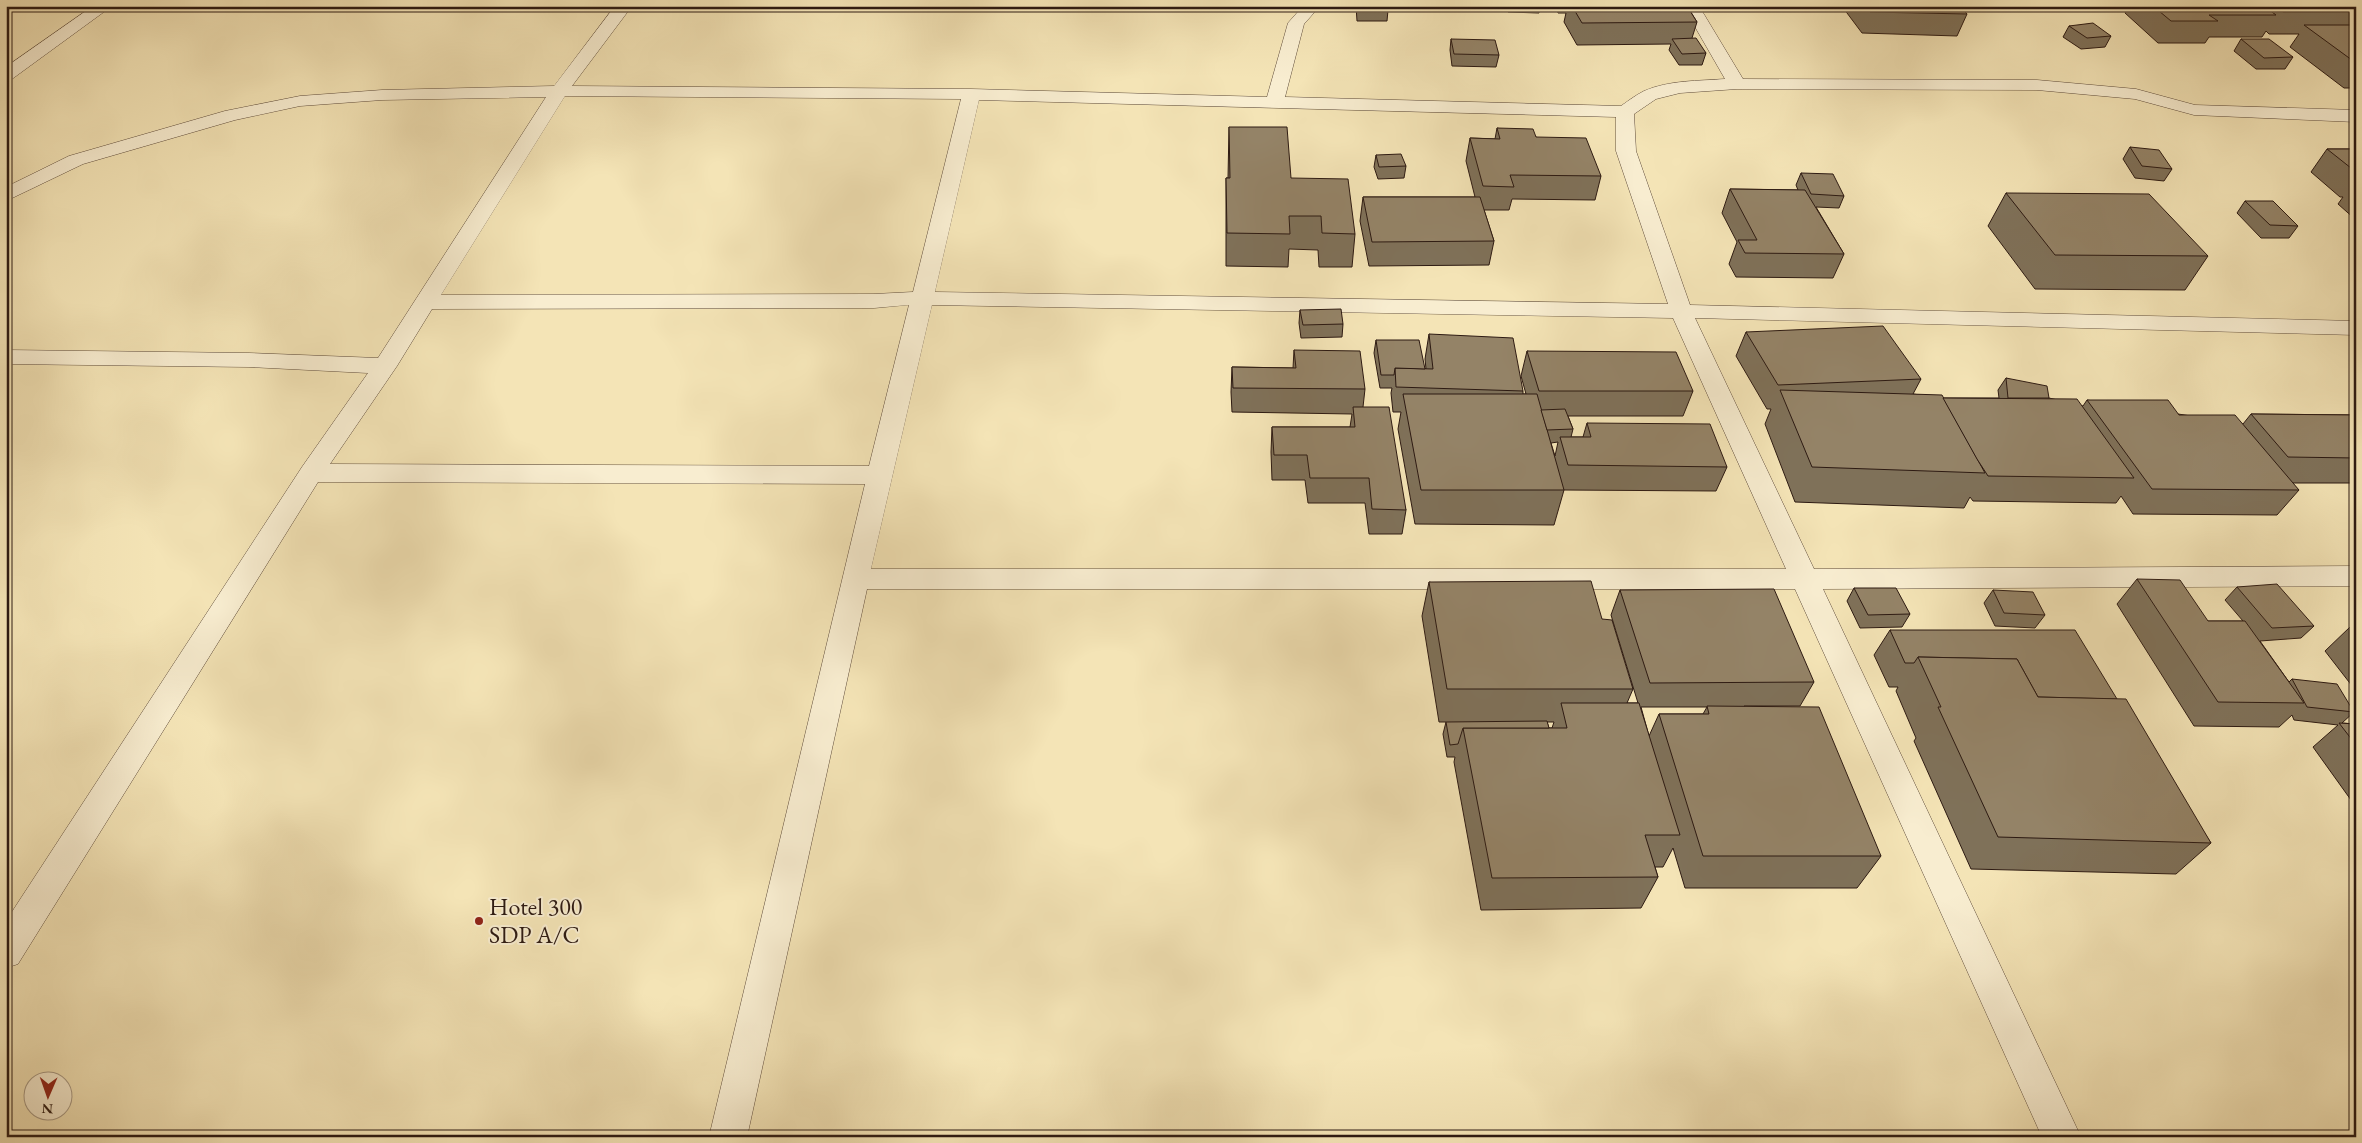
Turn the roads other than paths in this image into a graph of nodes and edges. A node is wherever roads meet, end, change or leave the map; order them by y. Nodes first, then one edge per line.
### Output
1 (104, 6) edge
2 (624, 6) edge
3 (1312, 6) edge
4 (1691, 6) edge
5 (6, 75) edge
6 (1737, 84) junction
7 (560, 91) junction
8 (971, 94) junction
9 (1275, 101) junction
10 (1625, 112) junction
11 (2356, 116) edge
12 (6, 195) edge
13 (923, 298) junction
14 (426, 302) junction
15 (1680, 311) junction
16 (2356, 328) edge
17 (6, 357) edge
18 (385, 366) junction
19 (311, 473) junction
20 (879, 475) junction
21 (2356, 576) edge
22 (855, 578) junction
23 (1804, 579) junction
24 (6, 952) edge
25 (728, 1137) edge
26 (2062, 1137) edge

1 - 5 street
2 - 7 street
3 - 9 street
4 - 6 street
6 - 10 street
6 - 11 street
7 - 8 street
7 - 12 street
7 - 14 street
8 - 9 street
8 - 13 street
9 - 10 street
10 - 15 street
13 - 14 street
13 - 15 street
13 - 20 street
14 - 18 street
15 - 16 street
15 - 23 street
17 - 18 street
18 - 19 street
19 - 20 street
19 - 24 street
20 - 22 street
21 - 23 street
22 - 23 street
22 - 25 street
23 - 26 street

